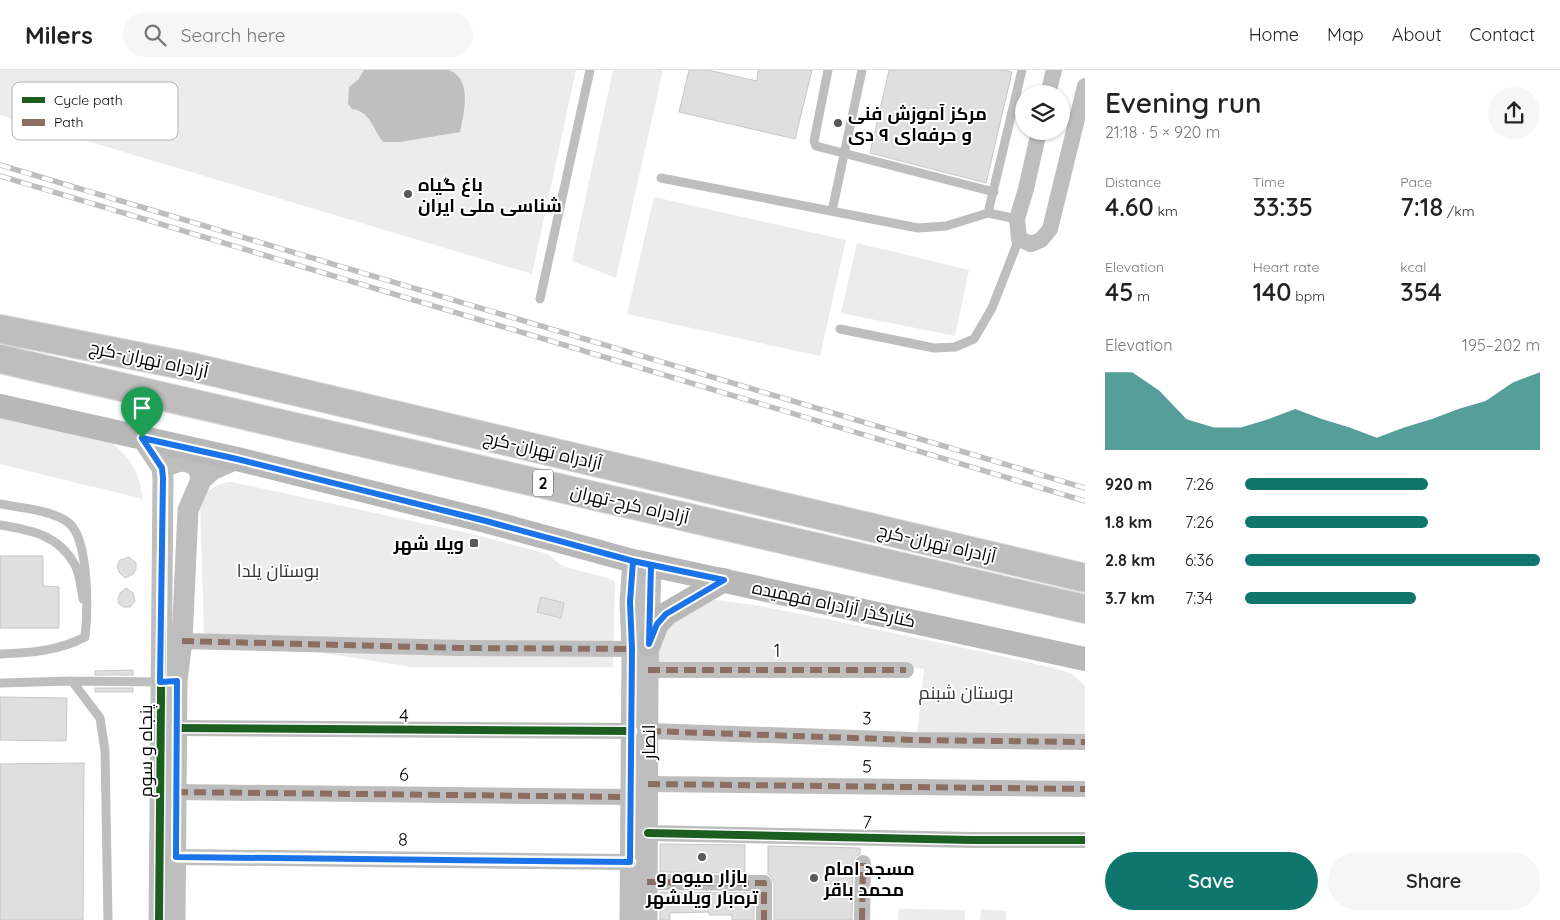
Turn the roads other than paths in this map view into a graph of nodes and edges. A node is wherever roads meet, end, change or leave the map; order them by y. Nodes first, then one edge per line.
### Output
1 (590, 70) edge
2 (828, 70) edge
3 (862, 70) edge
4 (1022, 70) edge
5 (1054, 70) edge
6 (1050, 85) edge
7 (1085, 86) edge
8 (1037, 140) edge
9 (845, 153) junction
10 (661, 178) dead end
11 (994, 192) junction
12 (832, 211) junction
13 (988, 213) junction
14 (1017, 219) junction
15 (1019, 239) junction
16 (540, 299) dead end
17 (0, 329) edge
18 (840, 329) dead end
19 (0, 359) edge
20 (0, 406) edge
21 (142, 438) junction
22 (237, 459) junction
23 (162, 468) junction
24 (201, 480) junction
25 (0, 504) edge
26 (0, 525) edge
27 (642, 563) junction
28 (1085, 578) edge
29 (724, 580) junction
30 (1085, 609) edge
31 (86, 614) junction
32 (182, 641) junction
33 (640, 647) junction
34 (0, 654) edge
35 (1080, 662) edge
36 (648, 670) junction
37 (906, 670) dead end
38 (72, 681) junction
39 (169, 682) junction
40 (0, 683) edge
41 (176, 728) junction
42 (640, 731) junction
43 (1085, 742) edge
44 (648, 784) junction
45 (1085, 788) edge
46 (176, 792) junction
47 (631, 797) junction
48 (648, 833) junction
49 (1085, 840) edge
50 (176, 857) junction
51 (630, 862) junction
52 (863, 863) dead end
53 (647, 882) junction
54 (108, 920) edge
55 (159, 920) edge
56 (175, 920) edge
57 (630, 920) edge
58 (647, 920) edge
59 (764, 920) edge
60 (862, 920) edge

1 - 16 lane
2 - 9 lane
3 - 9 lane
4 - 11 lane
5 - 6 street
7 - 15 street
8 - 14 street
9 - 11 lane
9 - 12 lane
10 - 12 lane
11 - 13 lane
12 - 13 lane
13 - 14 lane
14 - 15 street
15 - 18 lane
17 - 28 highway, آزادراه تهران-کرج / 2
19 - 30 highway, آزادراه کرج-تهران / 2
20 - 21 main road, کنارگذر آزادراه فهمیده
21 - 22 main road, کنارگذر آزادراه فهمیده
21 - 23 street
22 - 24 street
22 - 27 main road, کنارگذر آزادراه فهمیده
23 - 24 street
23 - 39 street, پنجاه و سوم
24 - 32 street, پنجاه و سوم
25 - 31 lane
26 - 31 lane
27 - 29 main road, کنارگذر آزادراه فهمیده
27 - 33 street, انصار
29 - 33 main road
29 - 35 main road, کنارگذر آزادراه فهمیده
31 - 34 lane
32 - 33 street
32 - 39 street, پنجاه و سوم
33 - 36 street, انصار
33 - 42 street, انصار
36 - 37 street, 1
36 - 42 street, انصار
38 - 39 lane
38 - 40 lane
38 - 54 lane
39 - 41 street, پنجاه و سوم
39 - 55 street, پنجاه و سوم
41 - 42 street, 4
41 - 46 street, پنجاه و سوم
42 - 43 street, 3
42 - 44 street, انصار
42 - 47 street, انصار
44 - 45 street, 5
44 - 48 street, انصار
46 - 47 street, 6
46 - 50 street, پنجاه و سوم
47 - 51 street, انصار
48 - 49 street, 7
48 - 53 street, انصار
50 - 51 street, 8
50 - 56 street, پنجاه و سوم
51 - 57 street, انصار
52 - 60 street
53 - 58 street, انصار
53 - 59 street

